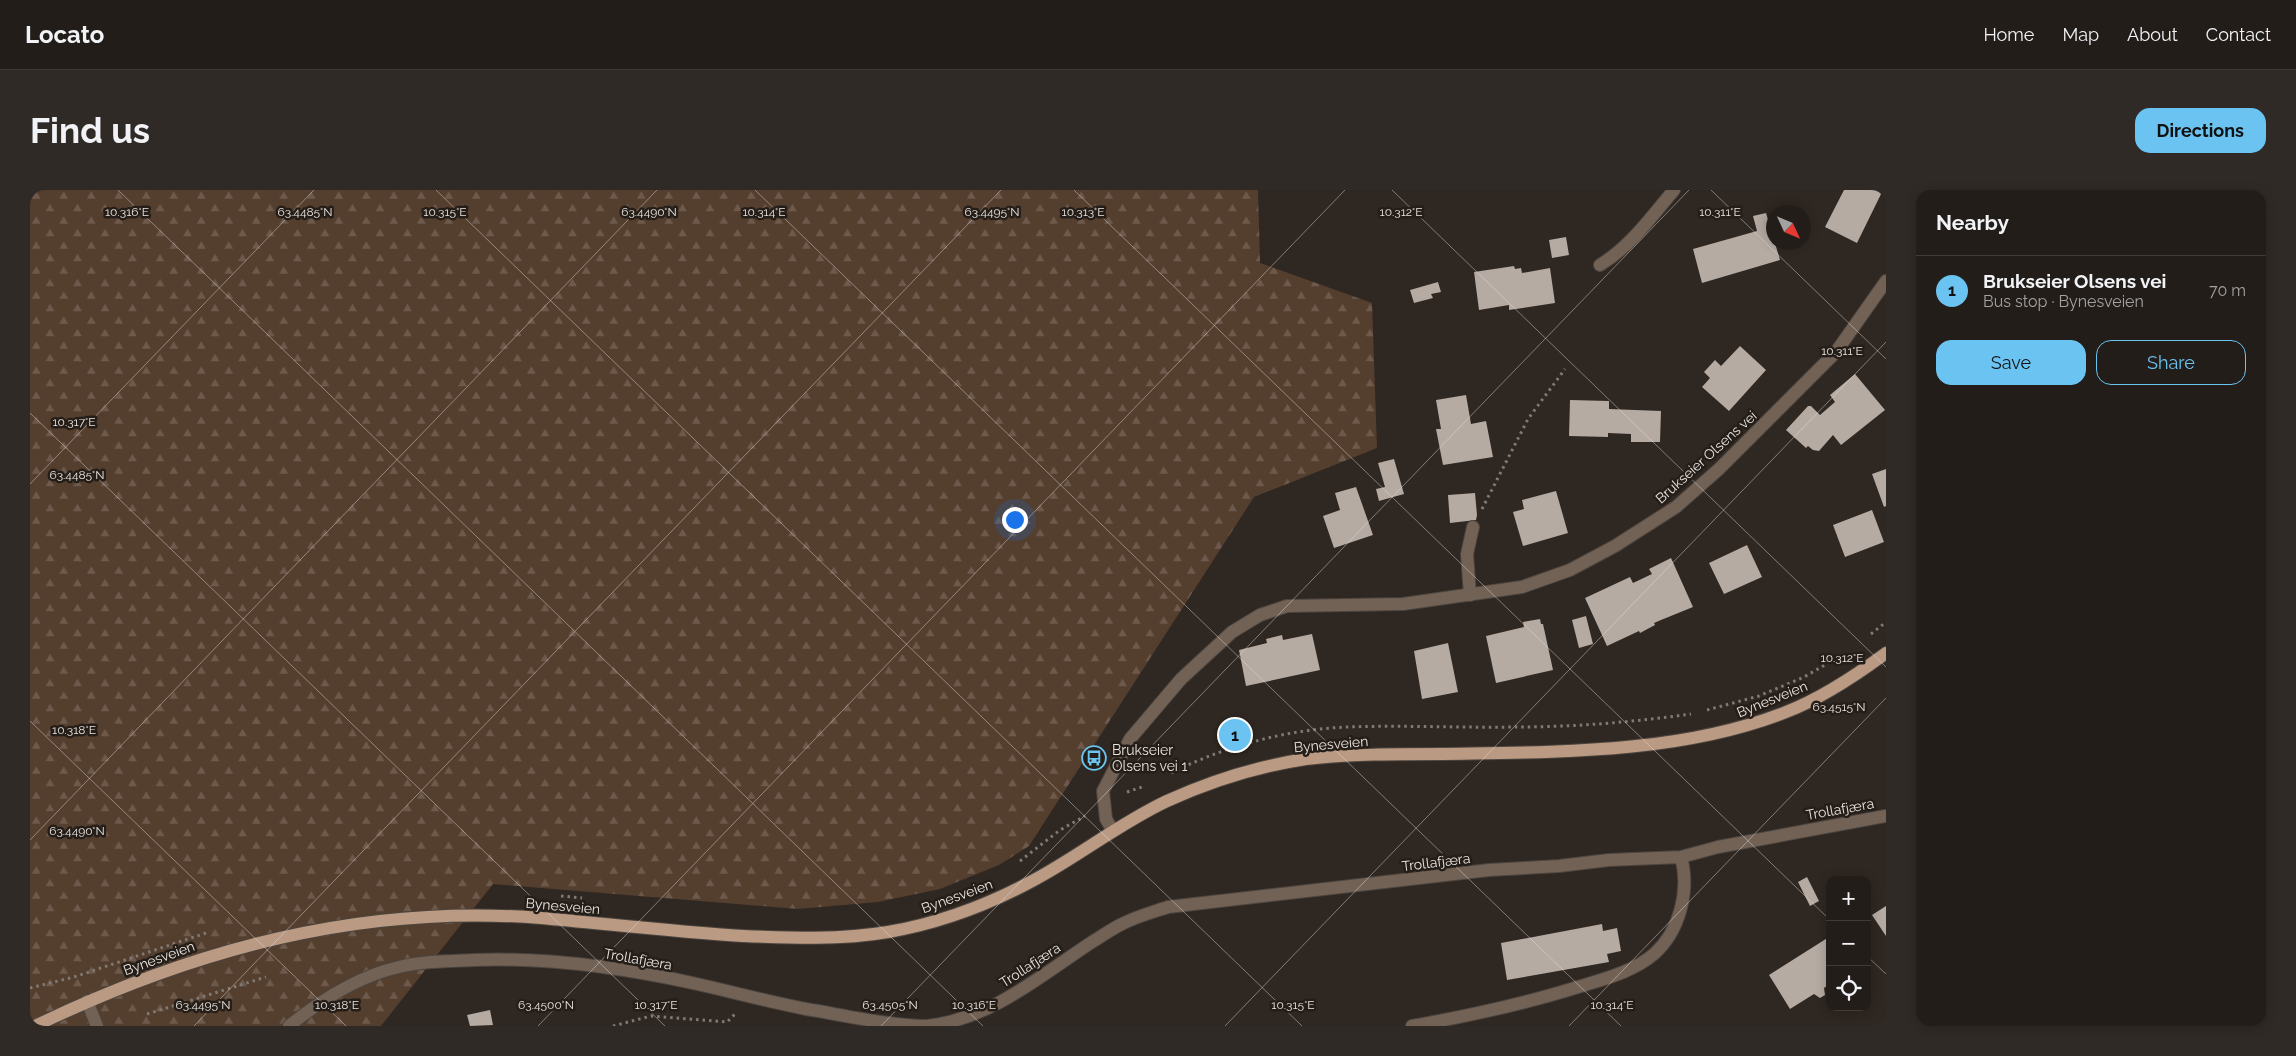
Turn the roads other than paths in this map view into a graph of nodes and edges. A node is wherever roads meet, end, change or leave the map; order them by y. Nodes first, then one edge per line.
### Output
1 (1674, 190) edge
2 (1600, 264) dead end
3 (1886, 281) edge
4 (1473, 527) road end
5 (1470, 595) junction
6 (1886, 654) edge
7 (1886, 816) edge
8 (1113, 831) junction
9 (1681, 857) junction
10 (87, 1001) junction
11 (35, 1026) edge
12 (97, 1026) edge
13 (289, 1026) edge
14 (1412, 1026) edge

1 - 2 street
3 - 5 street, Brukseier Olsens vei
4 - 5 street
5 - 8 street, Brukseier Olsens vei
6 - 8 main road, Bynesveien
7 - 9 street, Trollafjæra
8 - 10 main road, Bynesveien
9 - 13 street, Trollafjæra
9 - 14 street
10 - 11 main road, Bynesveien
10 - 12 street

